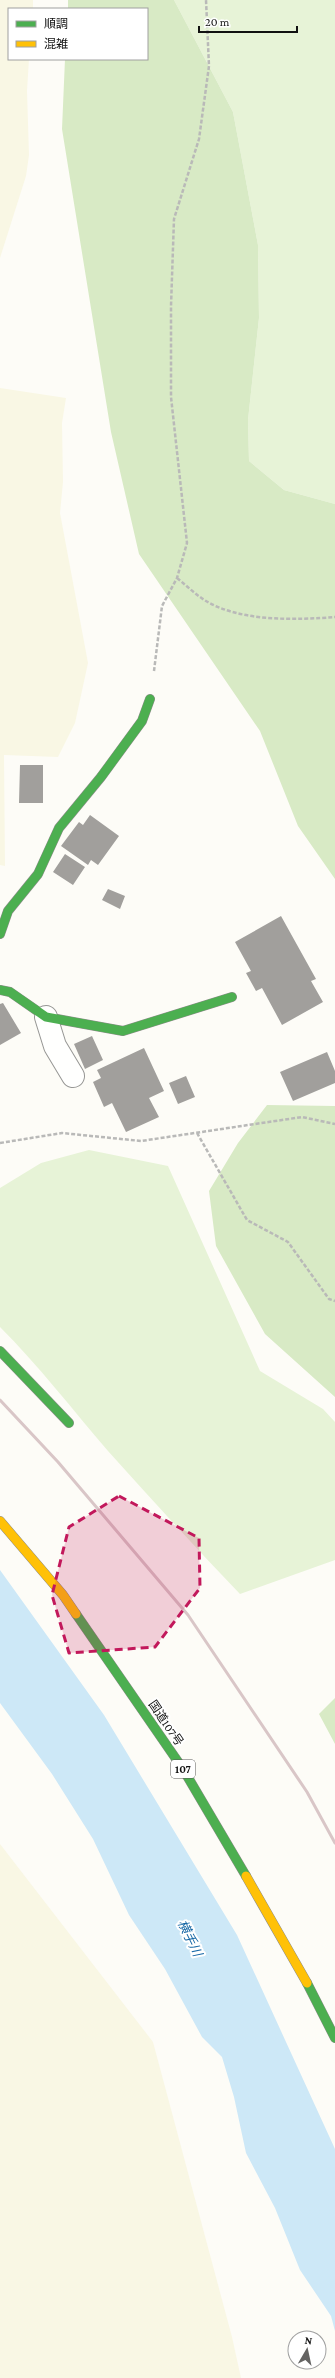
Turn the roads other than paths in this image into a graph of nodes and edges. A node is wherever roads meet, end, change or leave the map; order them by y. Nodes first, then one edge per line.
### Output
1 (150, 699) road end
2 (0, 934) edge
3 (0, 990) edge
4 (232, 998) dead end
5 (46, 1018) junction
6 (73, 1076) dead end
7 (0, 1351) edge
8 (69, 1423) dead end
9 (0, 1522) edge
10 (335, 2038) edge

1 - 2 main road
3 - 5 main road
4 - 5 main road
5 - 6 street
7 - 8 main road
9 - 10 main road, 国道107号 / 107

